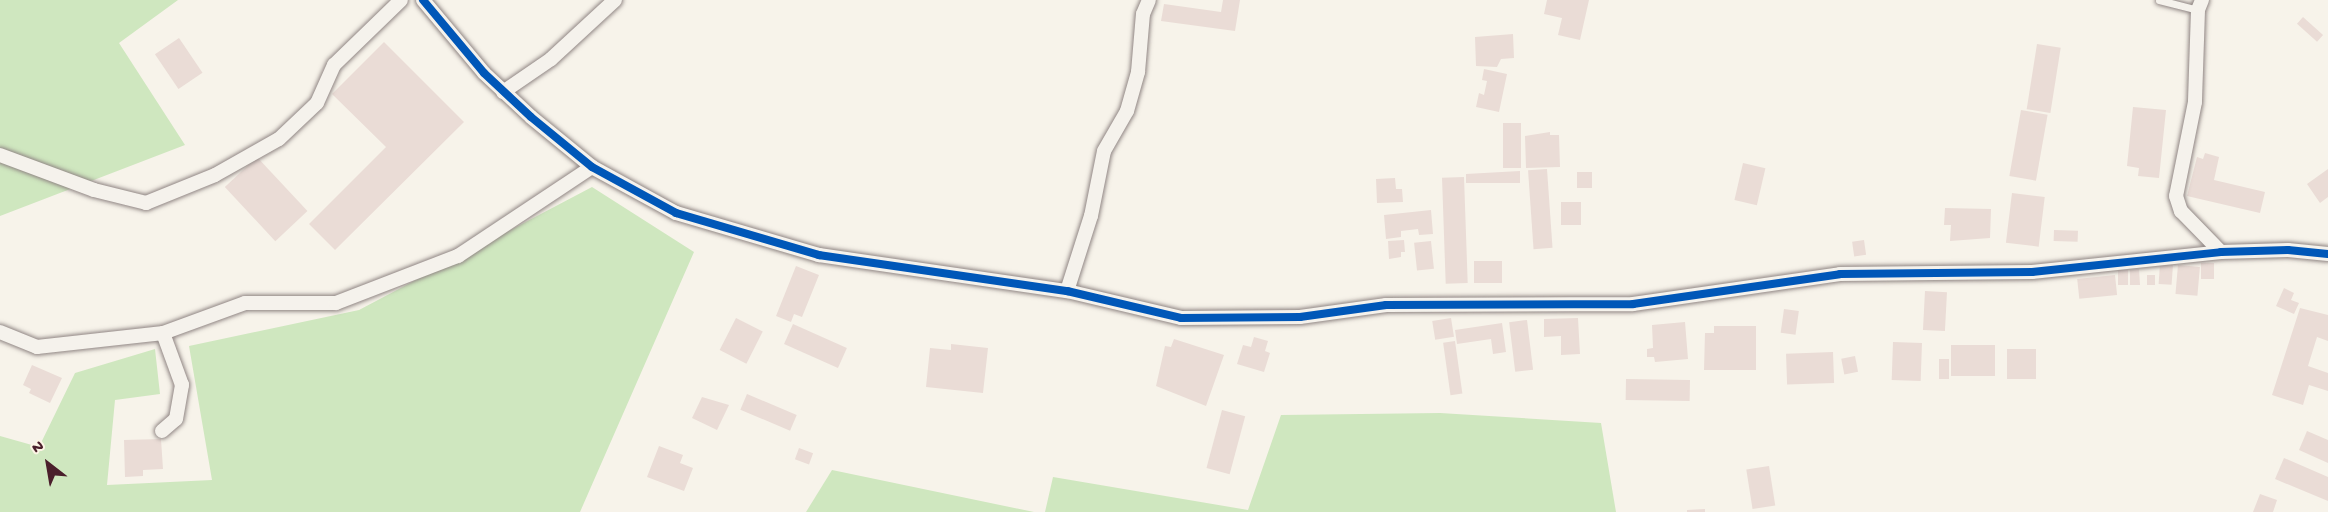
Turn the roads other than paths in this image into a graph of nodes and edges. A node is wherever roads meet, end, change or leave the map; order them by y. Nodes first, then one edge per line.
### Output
1 (401, 0) edge
2 (423, 0) edge
3 (615, 0) edge
4 (1149, 0) edge
5 (2158, 0) edge
6 (2200, 5) edge
7 (503, 92) junction
8 (0, 155) edge
9 (592, 167) junction
10 (2221, 252) junction
11 (2328, 254) edge
12 (1067, 291) junction
13 (0, 332) edge
14 (163, 333) junction
15 (162, 431) dead end

1 - 8 street
2 - 7 street
3 - 7 street
4 - 12 street
5 - 6 lane
6 - 10 street
7 - 9 street
9 - 12 street
9 - 14 street
10 - 11 street
10 - 12 street
13 - 14 street
14 - 15 street

